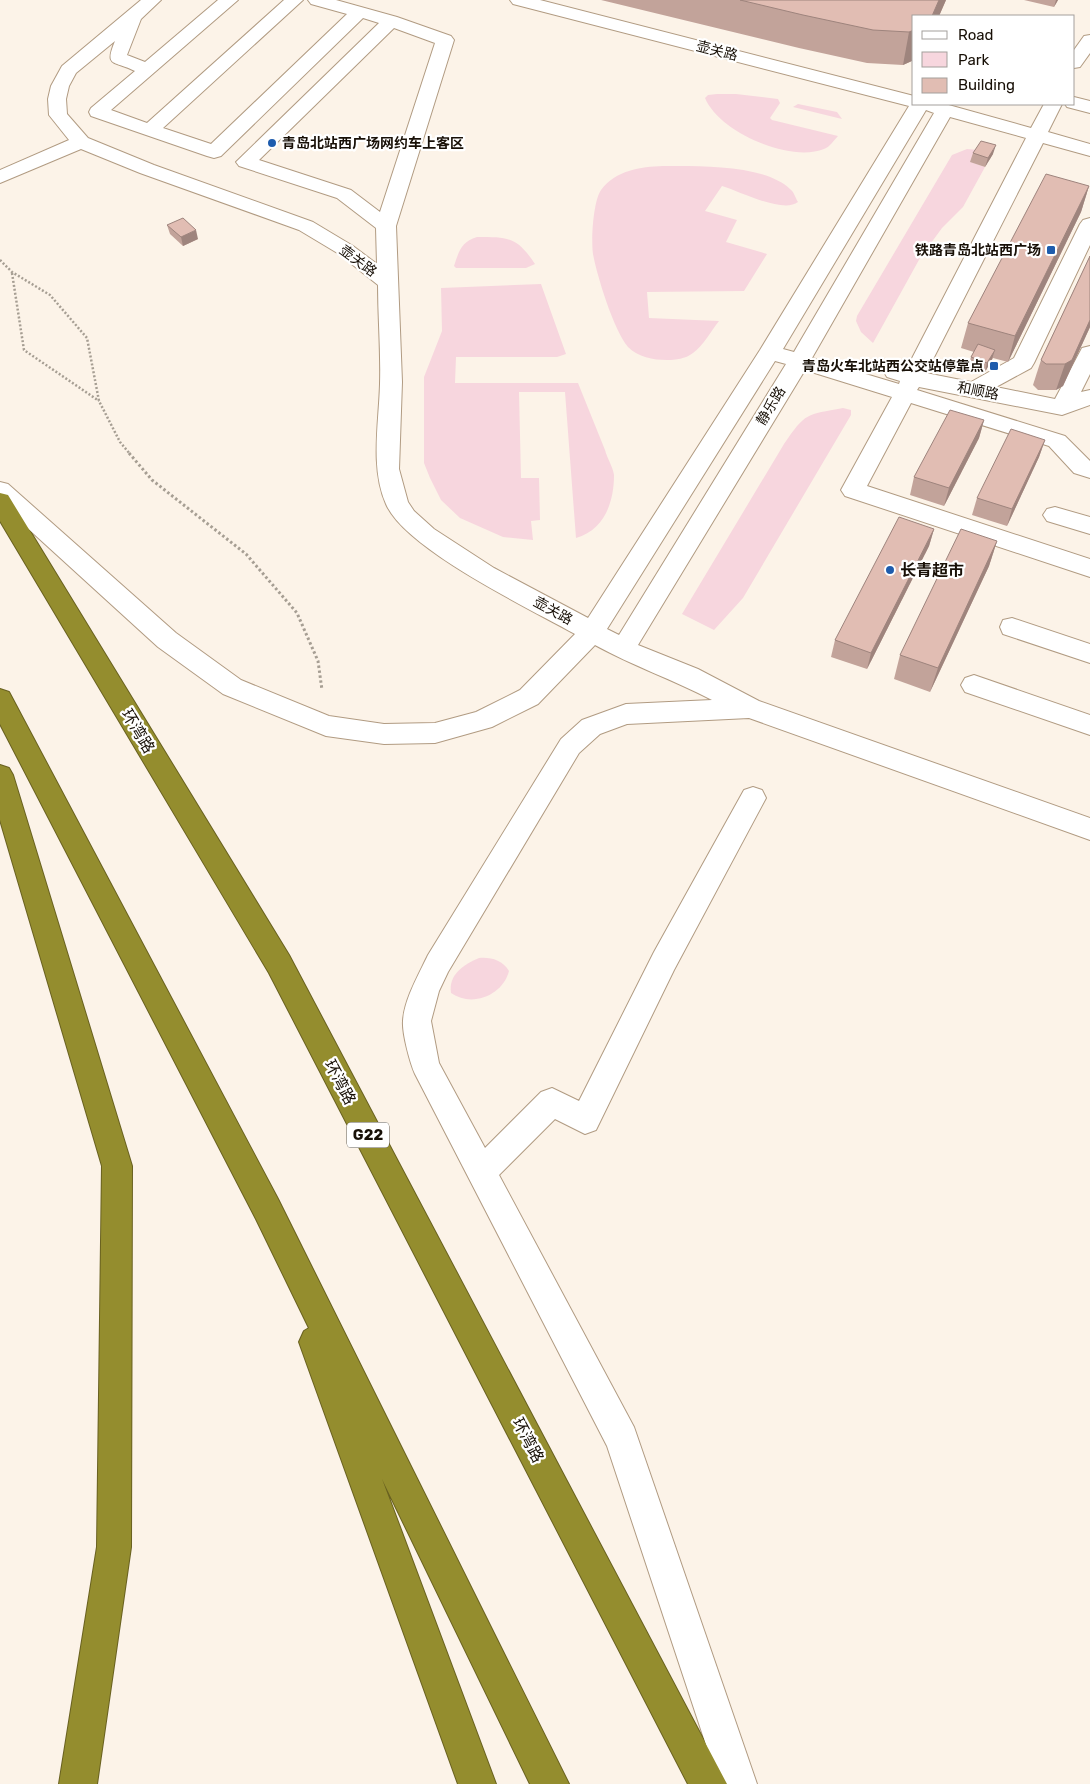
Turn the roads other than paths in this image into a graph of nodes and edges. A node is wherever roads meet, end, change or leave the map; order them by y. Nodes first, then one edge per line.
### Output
1 (152, 0) edge
2 (229, 0) edge
3 (294, 0) edge
4 (317, 0) edge
5 (519, 0) edge
6 (358, 13) junction
7 (133, 16) junction
8 (391, 21) junction
9 (1090, 40) edge
10 (1075, 62) edge
11 (148, 70) junction
12 (912, 101) edge
13 (1075, 103) edge
14 (920, 105) edge
15 (925, 105) edge
16 (1053, 105) edge
17 (1090, 107) edge
18 (945, 110) junction
19 (150, 130) junction
20 (1038, 135) junction
21 (82, 142) junction
22 (897, 142) junction
23 (922, 148) junction
24 (1090, 150) edge
25 (0, 178) edge
26 (1090, 224) edge
27 (386, 226) junction
28 (388, 283) junction
29 (774, 344) junction
30 (804, 353) junction
31 (1090, 353) edge
32 (909, 386) junction
33 (975, 390) junction
34 (1090, 397) edge
35 (1062, 408) junction
36 (1086, 468) edge
37 (0, 490) edge
38 (0, 501) edge
39 (1055, 515) dead end
40 (1090, 526) edge
41 (1090, 568) edge
42 (1012, 627) dead end
43 (592, 632) junction
44 (623, 649) junction
45 (1090, 654) edge
46 (974, 685) dead end
47 (0, 699) edge
48 (750, 708) junction
49 (1090, 726) edge
50 (0, 776) edge
51 (753, 798) dead end
52 (1090, 829) edge
53 (481, 1173) junction
54 (267, 1209) junction
55 (78, 1784) edge
56 (477, 1784) edge
57 (550, 1784) edge
58 (708, 1784) edge
59 (738, 1784) edge

1 - 7 street, 壶关路
2 - 11 street
3 - 19 street
4 - 6 street
5 - 12 street, 壶关路
6 - 8 street
6 - 19 street
7 - 11 street
7 - 21 street, 壶关路
8 - 27 street
8 - 27 street
9 - 10 street
11 - 19 street
13 - 17 street
14 - 22 street, 静乐路
15 - 18 street
16 - 20 street
18 - 20 street
18 - 23 street, 静乐路
20 - 24 street
20 - 32 street
21 - 25 street
21 - 28 street, 壶关路
22 - 23 street
22 - 29 street, 静乐路
23 - 30 street, 静乐路
26 - 33 street
27 - 28 street
28 - 43 street, 壶关路
29 - 30 street
29 - 43 street, 静乐路
30 - 32 street
30 - 44 street, 静乐路
31 - 35 street
32 - 33 street, 和顺路
32 - 36 street
32 - 41 street
33 - 35 street, 和顺路
34 - 35 street
37 - 43 street, 静乐路
38 - 58 highway, 环湾路 / G22
39 - 40 street
42 - 45 street
43 - 44 street, 壶关路
44 - 48 street, 壶关路
46 - 49 street
47 - 54 highway
48 - 52 street
48 - 53 street
50 - 55 highway
51 - 53 street
53 - 59 street
54 - 56 highway
54 - 57 highway

